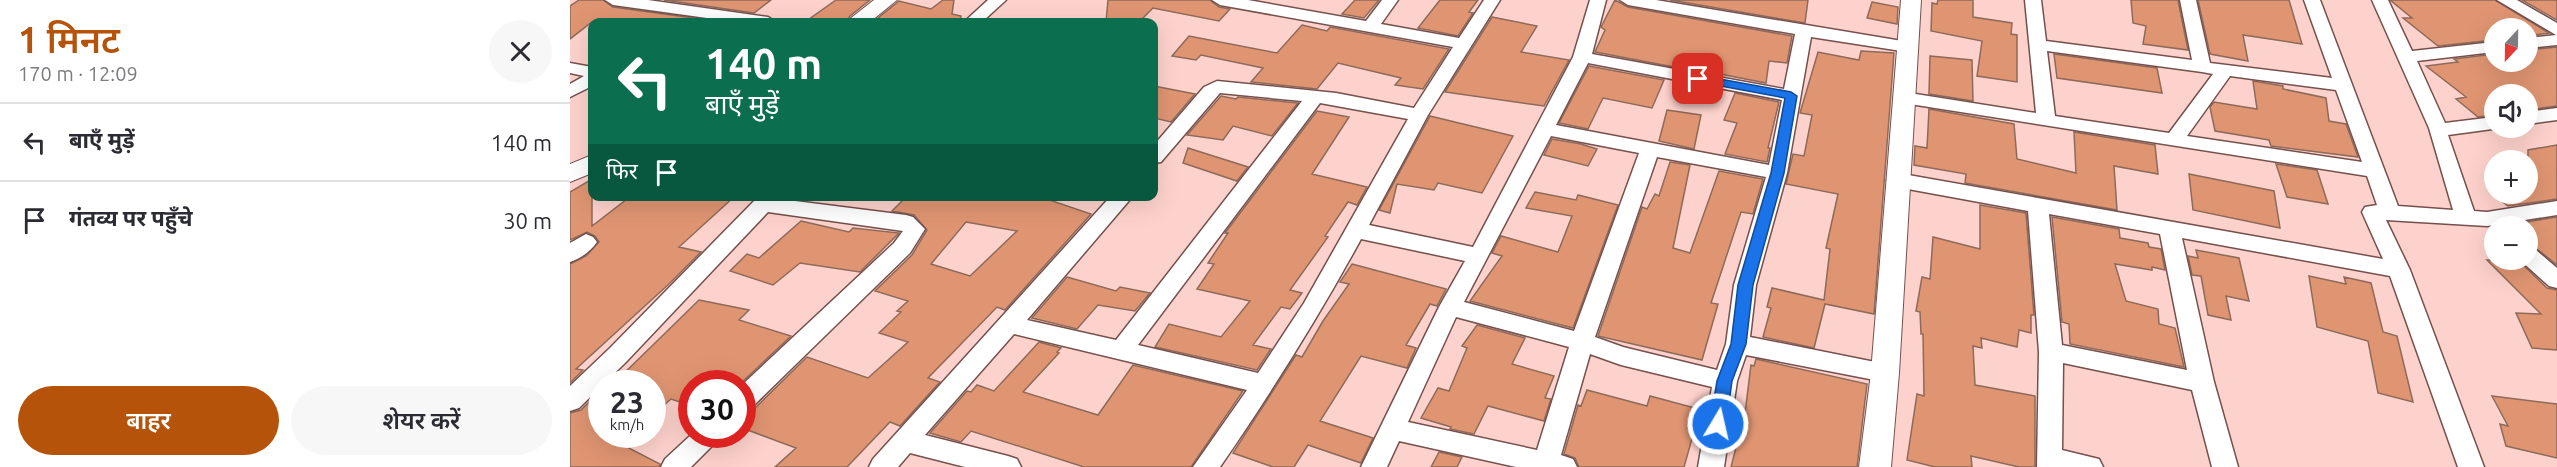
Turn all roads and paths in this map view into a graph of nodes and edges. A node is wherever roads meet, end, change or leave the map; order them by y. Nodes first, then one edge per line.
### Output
1 (613, 0) edge
2 (886, 0) edge
3 (998, 0) edge
4 (1220, 0) edge
5 (1390, 0) edge
6 (1492, 0) edge
7 (1598, 0) edge
8 (1628, 0) edge
9 (1911, 0) edge
10 (2033, 0) edge
11 (2170, 0) edge
12 (2312, 0) edge
13 (2380, 0) edge
14 (2505, 0) edge
15 (2188, 1) edge
16 (1694, 6) edge
17 (740, 18) edge
18 (863, 18) edge
19 (977, 18) edge
20 (1370, 27) junction
21 (2557, 30) edge
22 (1804, 31) junction
23 (2557, 40) edge
24 (2538, 42) edge
25 (1464, 44) junction
26 (2038, 45) junction
27 (1908, 47) junction
28 (2484, 48) edge
29 (1582, 57) junction
30 (2406, 57) junction
31 (2202, 67) junction
32 (570, 68) edge
33 (2225, 70) junction
34 (588, 71) edge
35 (588, 81) edge
36 (2343, 85) junction
37 (570, 91) edge
38 (1791, 96) junction
39 (1316, 97) junction
40 (1903, 98) junction
41 (2557, 114) edge
42 (1419, 116) junction
43 (2538, 117) edge
44 (2046, 120) junction
45 (2484, 124) edge
46 (1545, 129) junction
47 (2439, 130) junction
48 (2174, 140) junction
49 (1650, 150) junction
50 (1158, 152) edge
51 (588, 165) edge
52 (2375, 171) junction
53 (1777, 173) junction
54 (570, 174) edge
55 (1897, 180) junction
56 (767, 201) edge
57 (774, 201) edge
58 (1119, 201) edge
59 (2038, 206) junction
60 (2557, 208) edge
61 (2390, 213) junction
62 (2483, 221) edge
63 (2169, 229) junction
64 (1356, 230) junction
65 (1479, 256) junction
66 (2538, 264) edge
67 (2399, 270) junction
68 (2557, 280) edge
69 (1450, 307) junction
70 (1008, 324) junction
71 (1582, 342) junction
72 (1738, 344) junction
73 (1121, 351) junction
74 (2051, 352) junction
75 (1885, 373) junction
76 (1725, 381) junction
77 (2202, 382) junction
78 (1264, 384) junction
79 (756, 388) edge
80 (570, 401) edge
81 (1394, 429) junction
82 (905, 441) junction
83 (694, 448) edge
84 (2049, 463) edge
85 (1555, 464) edge
86 (674, 467) edge
87 (882, 467) edge
88 (1008, 467) edge
89 (1206, 467) edge
90 (1374, 467) edge
91 (1711, 467) edge
92 (1875, 467) edge
93 (2090, 467) edge
94 (2225, 467) edge
95 (2471, 467) edge

1 - 17 street
2 - 18 street
3 - 19 street
4 - 20 street
5 - 20 street
6 - 25 street
7 - 29 street
8 - 16 street
9 - 27 street
10 - 26 street
11 - 15 street
12 - 36 street
13 - 30 street
14 - 21 street
15 - 31 street
16 - 22 street
20 - 25 street
22 - 27 street
22 - 38 street
23 - 24 street
25 - 42 street
26 - 31 street
26 - 44 street
27 - 40 street
28 - 30 street
29 - 38 street
29 - 46 street
30 - 47 street
31 - 33 street
32 - 34 street
33 - 36 street
33 - 48 street
35 - 37 street
36 - 52 street
38 - 53 street
39 - 42 street
39 - 50 street
39 - 73 street
40 - 44 street
40 - 55 street
41 - 43 street
42 - 64 street
44 - 48 street
45 - 47 street
46 - 49 street
46 - 65 street
47 - 62 street
48 - 52 street
49 - 53 street
49 - 71 street
51 - 54 street
52 - 61 street
53 - 72 street
55 - 59 street
55 - 75 street
56 - 80 street
57 - 79 street
58 - 70 street
59 - 63 street
59 - 74 street
60 - 62 street
61 - 62 street
61 - 67 street
63 - 67 street
63 - 77 street
64 - 65 street
64 - 78 street
65 - 69 street
66 - 68 street
67 - 95 street
69 - 71 street
69 - 81 street
70 - 73 street
70 - 82 street
71 - 76 street
71 - 85 street
72 - 75 street
72 - 76 street
73 - 78 street
74 - 77 street
74 - 84 street
75 - 92 street
76 - 91 street
77 - 94 street
78 - 89 street
81 - 85 street
81 - 90 street
82 - 87 street
82 - 88 street
83 - 86 street
84 - 93 street

